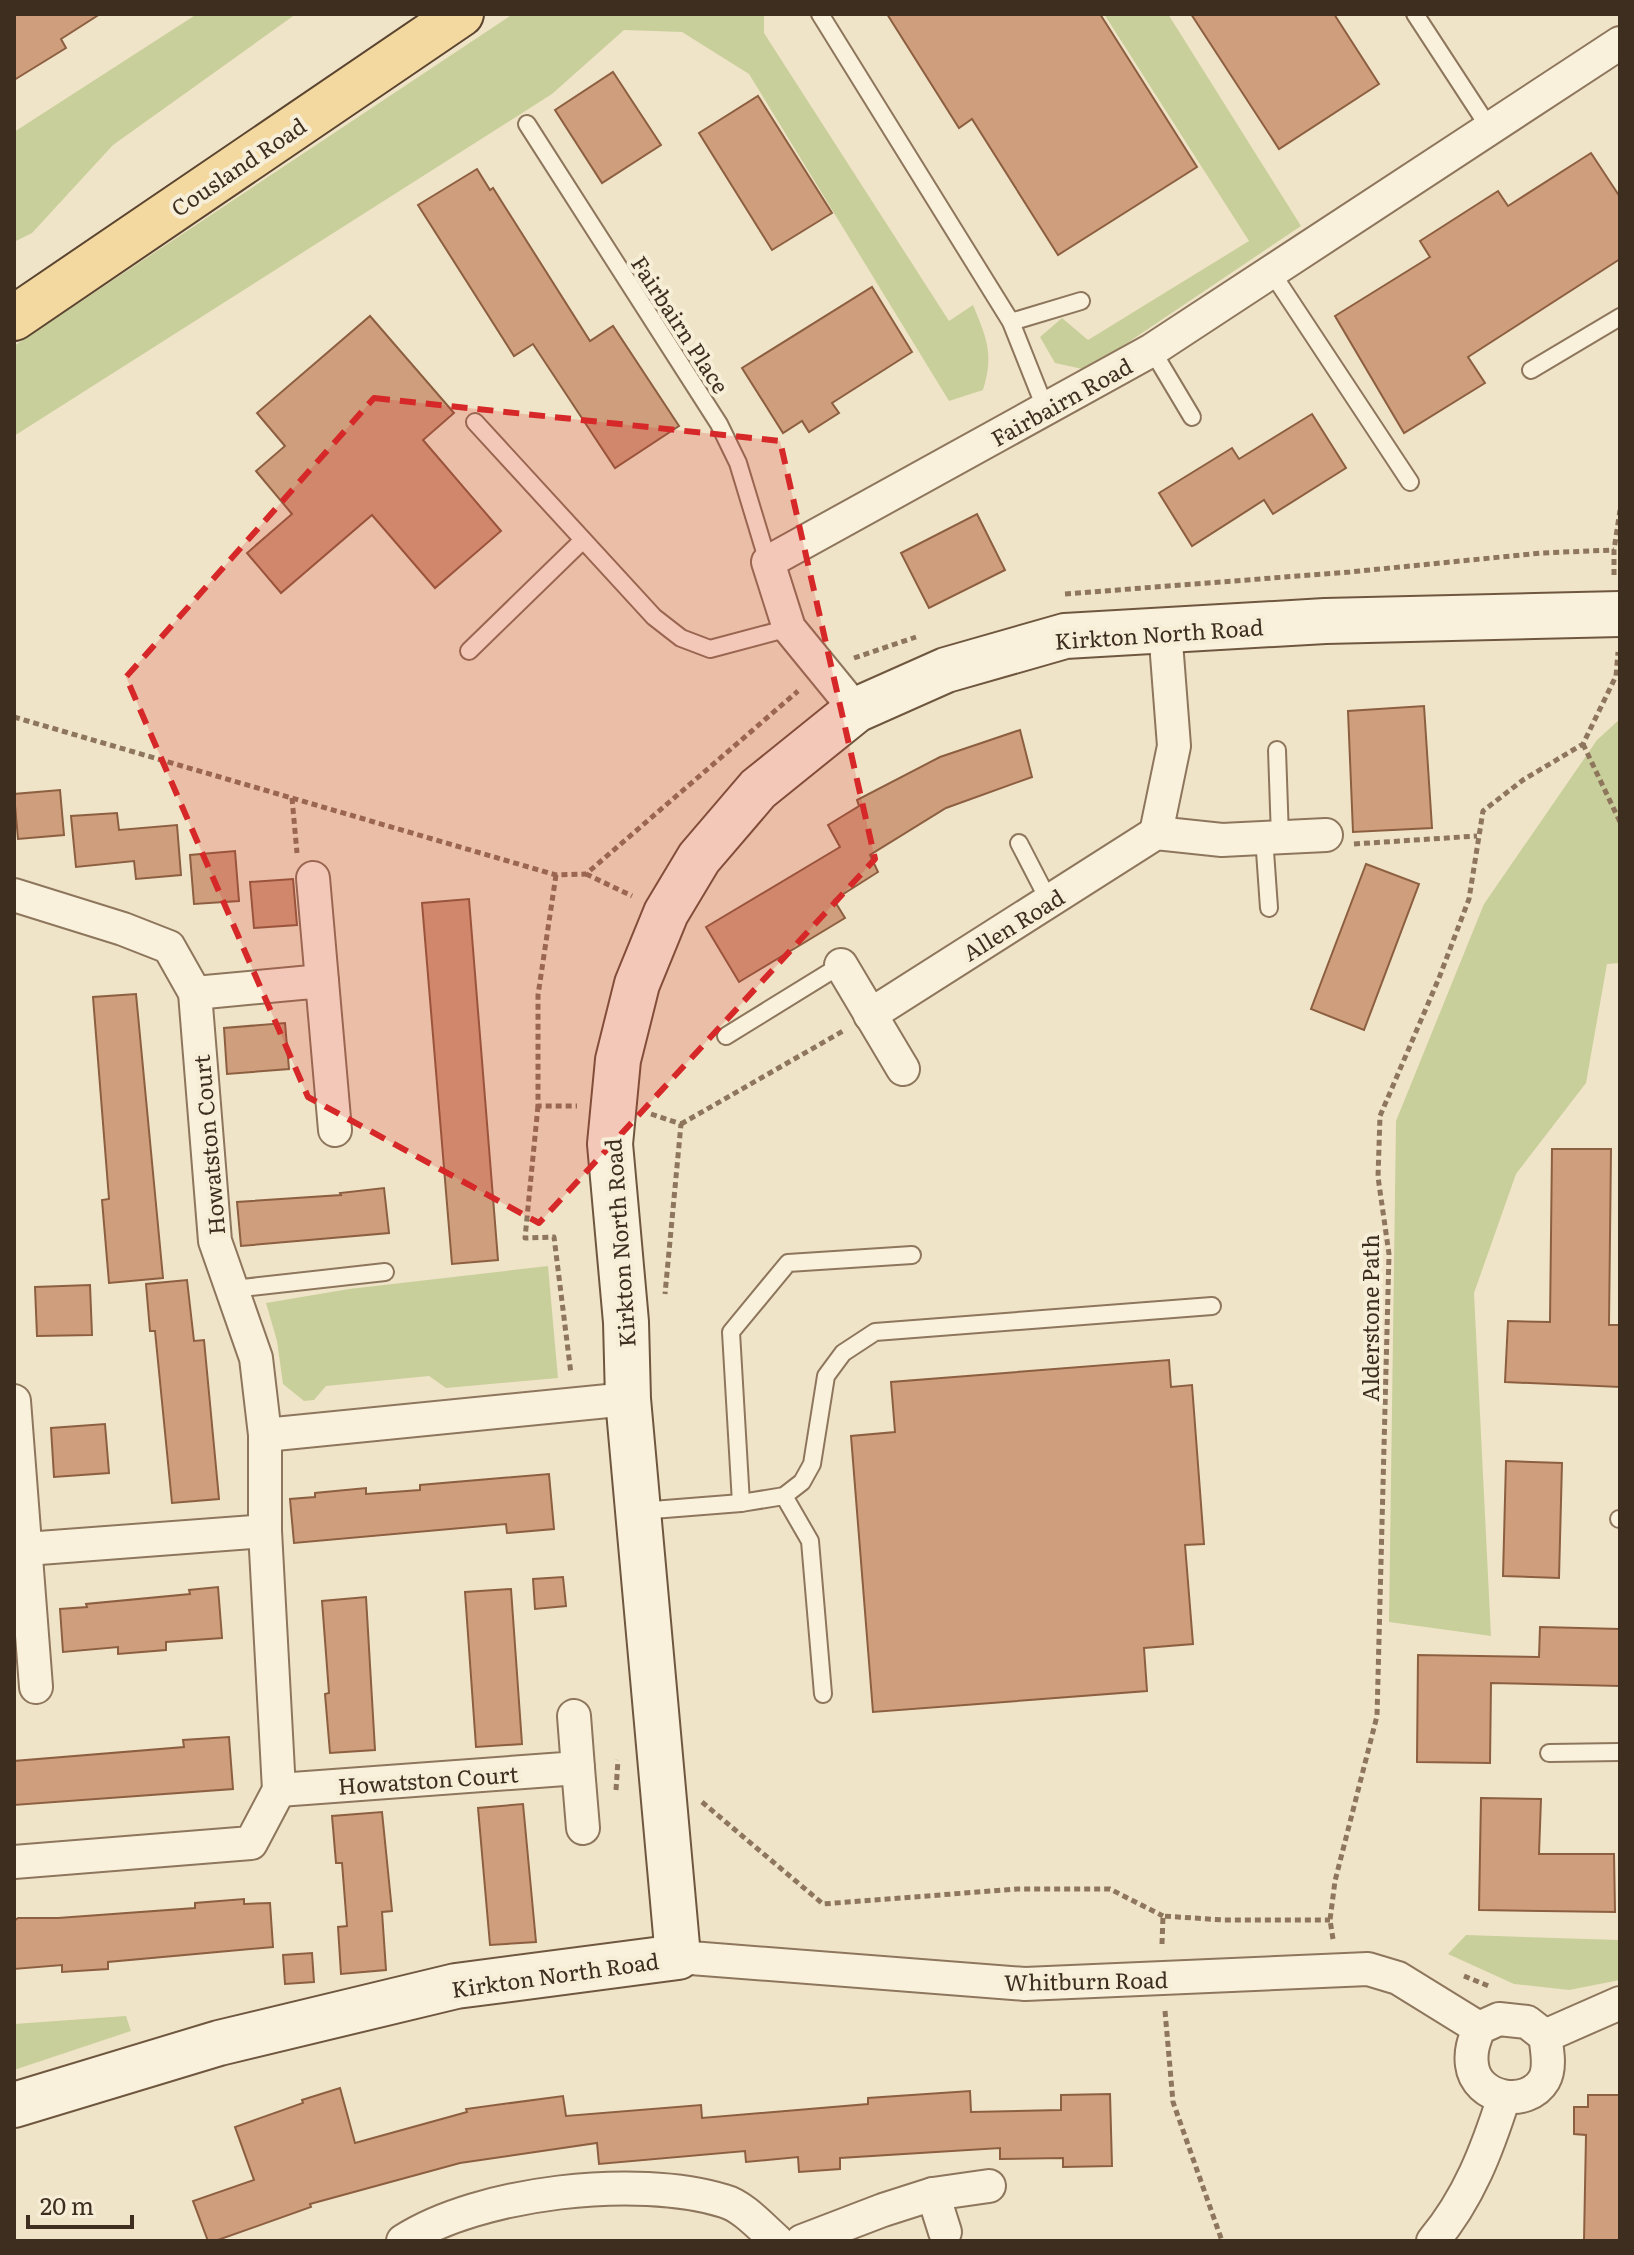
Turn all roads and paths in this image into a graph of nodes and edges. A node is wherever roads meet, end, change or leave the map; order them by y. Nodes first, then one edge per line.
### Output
1 (461, 14) edge
2 (820, 14) edge
3 (1415, 14) edge
4 (1614, 51) edge
5 (527, 124) dead end
6 (1490, 129) junction
7 (1272, 273) junction
8 (1081, 301) dead end
9 (1620, 317) edge
10 (14, 318) edge
11 (1011, 322) junction
12 (1152, 350) junction
13 (1531, 370) dead end
14 (1046, 410) junction
15 (1192, 417) dead end
16 (475, 422) dead end
17 (1410, 482) dead end
18 (1620, 510) edge
19 (583, 540) junction
20 (768, 562) junction
21 (1618, 616) edge
22 (789, 628) junction
23 (1165, 629) junction
24 (469, 651) dead end
25 (856, 710) junction
26 (14, 717) edge
27 (1583, 744) junction
28 (1277, 750) dead end
29 (292, 798) junction
30 (1620, 822) edge
31 (1156, 833) junction
32 (1326, 835) joint
33 (1477, 836) junction
34 (1272, 837) junction
35 (1019, 843) dead end
36 (586, 874) dead end
37 (313, 878) joint
38 (14, 895) edge
39 (633, 897) dead end
40 (1049, 901) junction
41 (1269, 908) dead end
42 (841, 965) joint
43 (322, 981) junction
44 (195, 993) junction
45 (870, 1015) junction
46 (726, 1036) dead end
47 (903, 1069) dead end
48 (538, 1106) junction
49 (590, 1106) dead end
50 (637, 1110) dead end
51 (681, 1124) junction
52 (335, 1130) dead end
53 (912, 1255) dead end
54 (385, 1272) dead end
55 (233, 1289) junction
56 (1212, 1306) dead end
57 (664, 1310) dead end
58 (628, 1399) junction
59 (14, 1401) edge
60 (575, 1406) junction
61 (265, 1435) junction
62 (784, 1496) junction
63 (741, 1503) junction
64 (637, 1511) junction
65 (265, 1531) junction
66 (26, 1549) junction
67 (36, 1687) dead end
68 (823, 1694) dead end
69 (574, 1716) dead end
70 (1620, 1752) edge
71 (1549, 1753) dead end
72 (578, 1768) junction
73 (279, 1790) junction
74 (695, 1796) dead end
75 (583, 1828) dead end
76 (14, 1862) edge
77 (1163, 1916) junction
78 (1330, 1920) junction
79 (1162, 1949) dead end
80 (1339, 1949) junction
81 (678, 1957) junction
82 (1452, 1971) dead end
83 (1503, 1992) dead end
84 (1164, 2002) dead end
85 (1620, 2003) edge
86 (1479, 2028) junction
87 (1545, 2036) junction
88 (1504, 2097) junction
89 (14, 2105) edge
90 (989, 2186) dead end
91 (933, 2194) junction
92 (945, 2232) dead end
93 (403, 2241) edge
94 (777, 2241) edge
95 (802, 2241) edge
96 (1222, 2241) edge
97 (1433, 2241) edge

1 - 10 main road, Cousland Road
2 - 11 lane
3 - 6 lane
4 - 6 street, Fairbairn Road
5 - 20 lane, Fairbairn Place
6 - 7 street, Fairbairn Road
7 - 12 street, Fairbairn Road
7 - 17 lane
8 - 11 lane
9 - 13 lane
11 - 14 lane
12 - 14 street, Fairbairn Road
12 - 15 lane
14 - 20 street, Fairbairn Road
16 - 19 lane
18 - 21 path
19 - 22 lane
19 - 24 lane
20 - 22 street
21 - 23 main road, Kirkton North Road
21 - 27 path
22 - 25 street
23 - 25 main road, Kirkton North Road
23 - 31 street
25 - 58 main road, Kirkton North Road
26 - 29 path
27 - 30 path
27 - 33 path, Alderstone Path
28 - 34 lane
29 - 37 path
29 - 48 path
31 - 34 street
31 - 40 street, Allen Road
32 - 33 path
32 - 34 street
33 - 78 path, Alderstone Path
34 - 41 lane
35 - 40 lane
36 - 39 path
37 - 43 street
38 - 44 street, Howatston Court
40 - 45 street, Allen Road
42 - 45 street
42 - 46 lane
43 - 44 street
43 - 52 street
44 - 55 street, Howatston Court
45 - 47 street
45 - 51 path
48 - 49 path
48 - 60 path
50 - 51 path
51 - 57 path
53 - 63 lane
54 - 55 lane
55 - 61 street, Howatston Court
56 - 62 lane
58 - 60 street
58 - 64 main road, Kirkton North Road
59 - 66 street
60 - 61 street
61 - 65 street, Howatston Court
62 - 63 lane
62 - 68 lane
63 - 64 lane
64 - 81 main road, Kirkton North Road
65 - 66 street
65 - 73 street, Howatston Court
66 - 67 street
69 - 72 street
70 - 71 lane
72 - 73 street, Howatston Court
72 - 75 street
73 - 76 street
74 - 77 path
77 - 78 path
77 - 79 path
78 - 80 path, Alderstone Path
80 - 81 street, Whitburn Road
80 - 86 street, Whitburn Road
81 - 89 main road, Kirkton North Road
82 - 83 path
84 - 96 path
85 - 87 street
86 - 87 street
86 - 88 street
87 - 88 street
88 - 97 street
90 - 91 street
91 - 92 street
91 - 95 street
93 - 94 street

